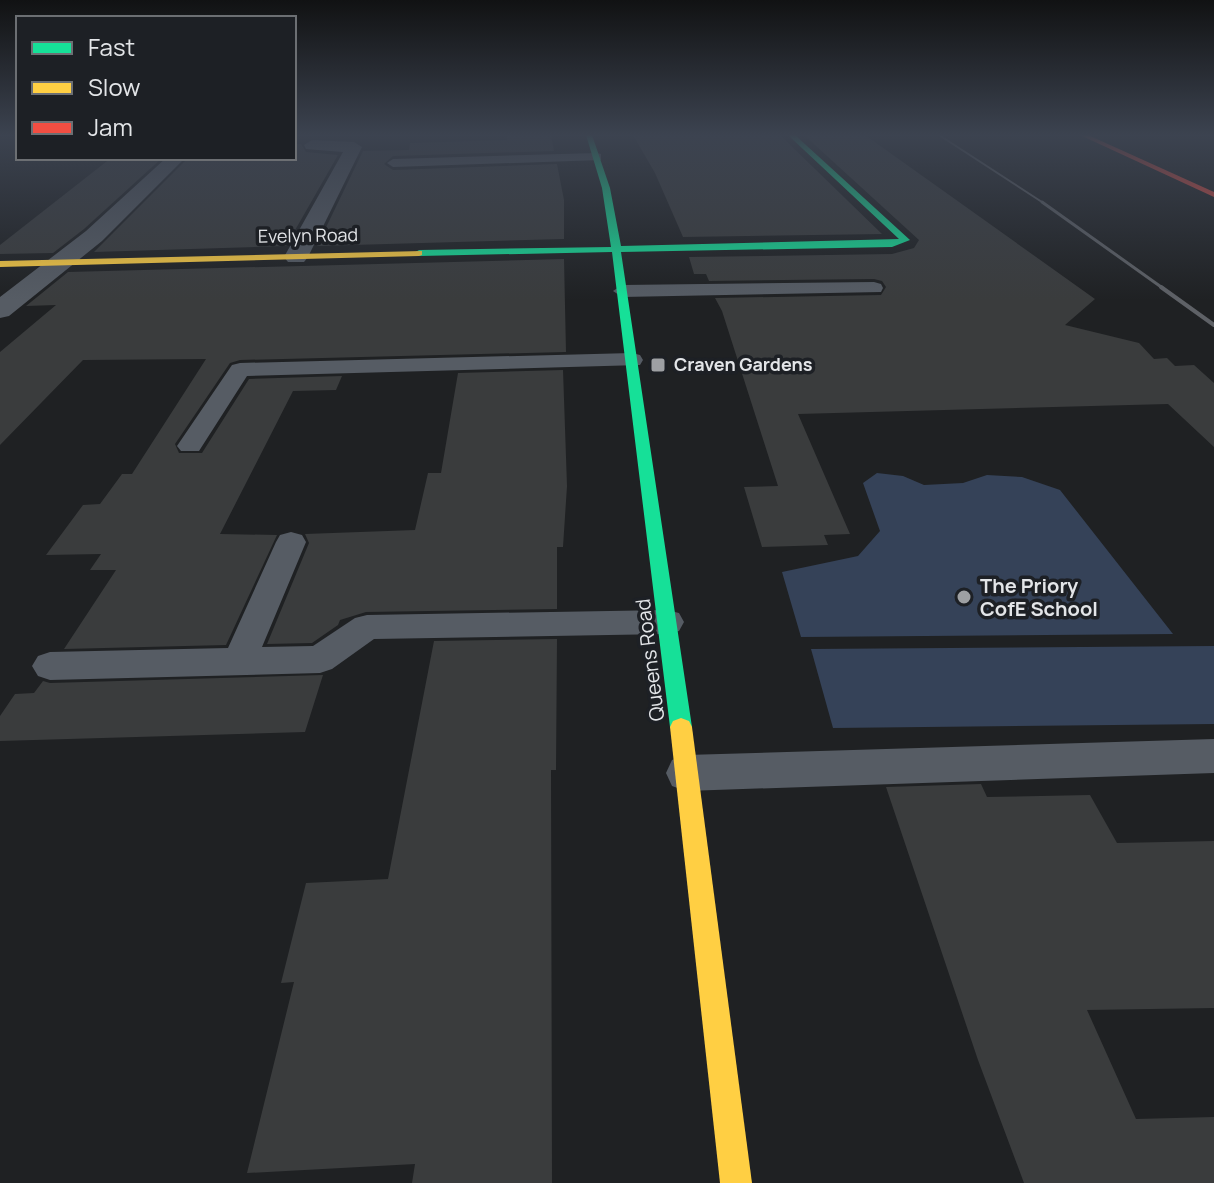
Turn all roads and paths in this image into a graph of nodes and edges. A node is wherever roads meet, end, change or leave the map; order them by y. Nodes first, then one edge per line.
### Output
1 (141, 190) edge
2 (331, 190) edge
3 (604, 190) edge
4 (851, 190) edge
5 (616, 248) junction
6 (296, 257) junction
7 (61, 263) junction
8 (0, 264) edge
9 (874, 288) dead end
10 (622, 291) junction
11 (0, 310) edge
12 (632, 360) junction
13 (190, 446) dead end
14 (291, 542) dead end
15 (667, 622) junction
16 (239, 661) junction
17 (50, 666) dead end
18 (1214, 756) edge
19 (686, 773) junction
20 (736, 1183) edge

1 - 7 street
2 - 6 street
3 - 5 street, Queens Road
4 - 5 street
5 - 6 street, Evelyn Road
5 - 10 street, Queens Road
6 - 7 street, Evelyn Road
7 - 8 street, Evelyn Road
7 - 11 street
9 - 10 lane
10 - 12 street, Queens Road
12 - 13 lane
12 - 15 street, Queens Road
14 - 16 lane
15 - 16 lane
15 - 19 street, Queens Road
16 - 17 lane
18 - 19 lane
19 - 20 street, Queens Road

